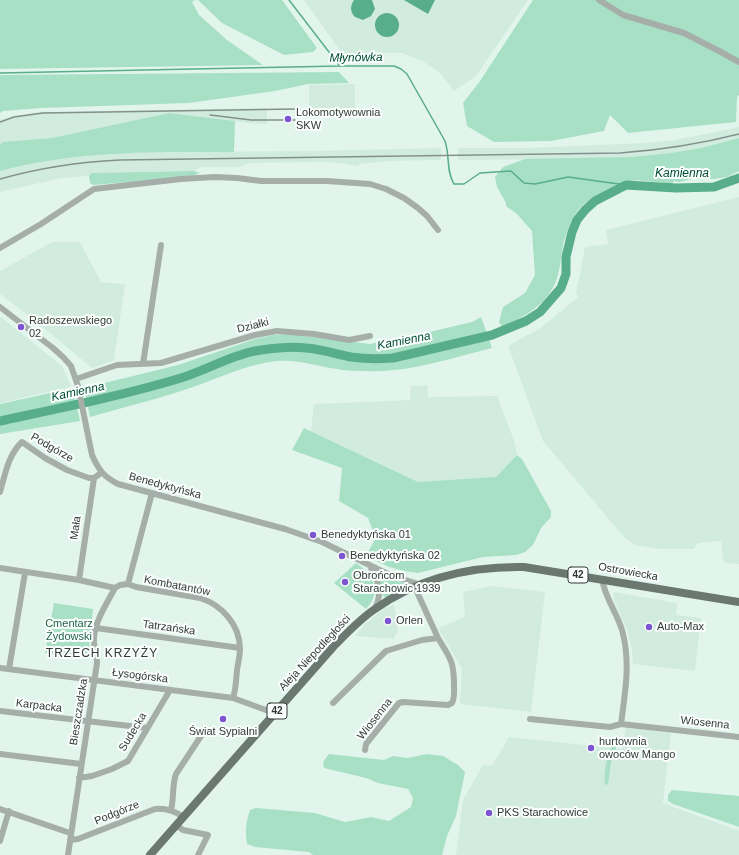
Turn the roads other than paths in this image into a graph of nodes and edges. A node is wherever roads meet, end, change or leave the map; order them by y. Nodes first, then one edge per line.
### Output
1 (599, 0) edge
2 (739, 62) edge
3 (438, 230) dead end
4 (161, 247) dead end
5 (0, 248) edge
6 (0, 306) edge
7 (370, 336) dead end
8 (143, 364) junction
9 (76, 379) junction
10 (101, 473) junction
11 (94, 478) junction
12 (0, 492) edge
13 (152, 493) junction
14 (369, 565) junction
15 (0, 568) edge
16 (25, 573) junction
17 (602, 579) junction
18 (79, 580) junction
19 (128, 584) junction
20 (418, 584) junction
21 (115, 588) junction
22 (739, 602) edge
23 (374, 609) junction
24 (96, 628) junction
25 (438, 638) junction
26 (240, 648) junction
27 (0, 668) edge
28 (9, 669) junction
29 (94, 680) junction
30 (170, 690) junction
31 (233, 698) junction
32 (333, 703) dead end
33 (0, 711) edge
34 (274, 713) junction
35 (530, 719) dead end
36 (87, 722) junction
37 (621, 724) junction
38 (147, 728) junction
39 (203, 733) dead end
40 (739, 737) edge
41 (365, 750) dead end
42 (0, 754) edge
43 (81, 764) junction
44 (79, 778) junction
45 (0, 808) edge
46 (171, 810) junction
47 (8, 811) junction
48 (183, 817) junction
49 (176, 825) junction
50 (70, 837) junction
51 (0, 841) edge
52 (68, 855) edge
53 (150, 855) edge
54 (198, 855) edge

1 - 2 street
3 - 5 street
4 - 8 street
6 - 9 street
7 - 8 street, Działki
8 - 9 street, Działki
9 - 10 street
10 - 11 street
10 - 13 street, Benedyktyńska
11 - 12 street, Podgórze
11 - 18 street, Mała
13 - 14 street, Benedyktyńska
13 - 19 street
14 - 20 street, Benedyktyńska
14 - 23 street
15 - 16 street
16 - 18 street
16 - 28 street
17 - 20 main road, Ostrowiecka / 42
17 - 22 main road, Ostrowiecka / 42
17 - 37 street
18 - 21 street
19 - 21 street
19 - 26 street, Kombatantów
20 - 23 main road, Aleja Niepodległości / 42
20 - 25 street
21 - 24 street, Bieszczadzka
23 - 34 main road, Aleja Niepodległości / 42
24 - 26 street, Tatrzańska
24 - 29 street, Bieszczadzka
25 - 32 street
25 - 41 street, Wiosenna
26 - 31 street, Kombatantów
27 - 28 street, Łysogórska
28 - 29 street, Łysogórska
29 - 30 street, Łysogórska
29 - 36 street, Bieszczadzka
30 - 31 street, Łysogórska
30 - 38 street, Sudecka
31 - 34 street, Łysogórska
33 - 36 street, Karpacka
34 - 48 main road, Aleja Niepodległości / 42
35 - 37 street, Wiosenna
36 - 38 street, Karpacka
36 - 43 street, Bieszczadzka
37 - 40 street, Wiosenna
38 - 44 street, Sudecka
39 - 46 street
42 - 43 street
43 - 44 street, Bieszczadzka
44 - 50 street, Bieszczadzka
45 - 47 street
46 - 48 street
46 - 50 street, Podgórze
47 - 50 street
47 - 51 street
48 - 49 main road, Aleja Niepodległości / 42
49 - 53 main road, Aleja Niepodległości / 42
49 - 54 street
50 - 52 street, Bieszczadzka

